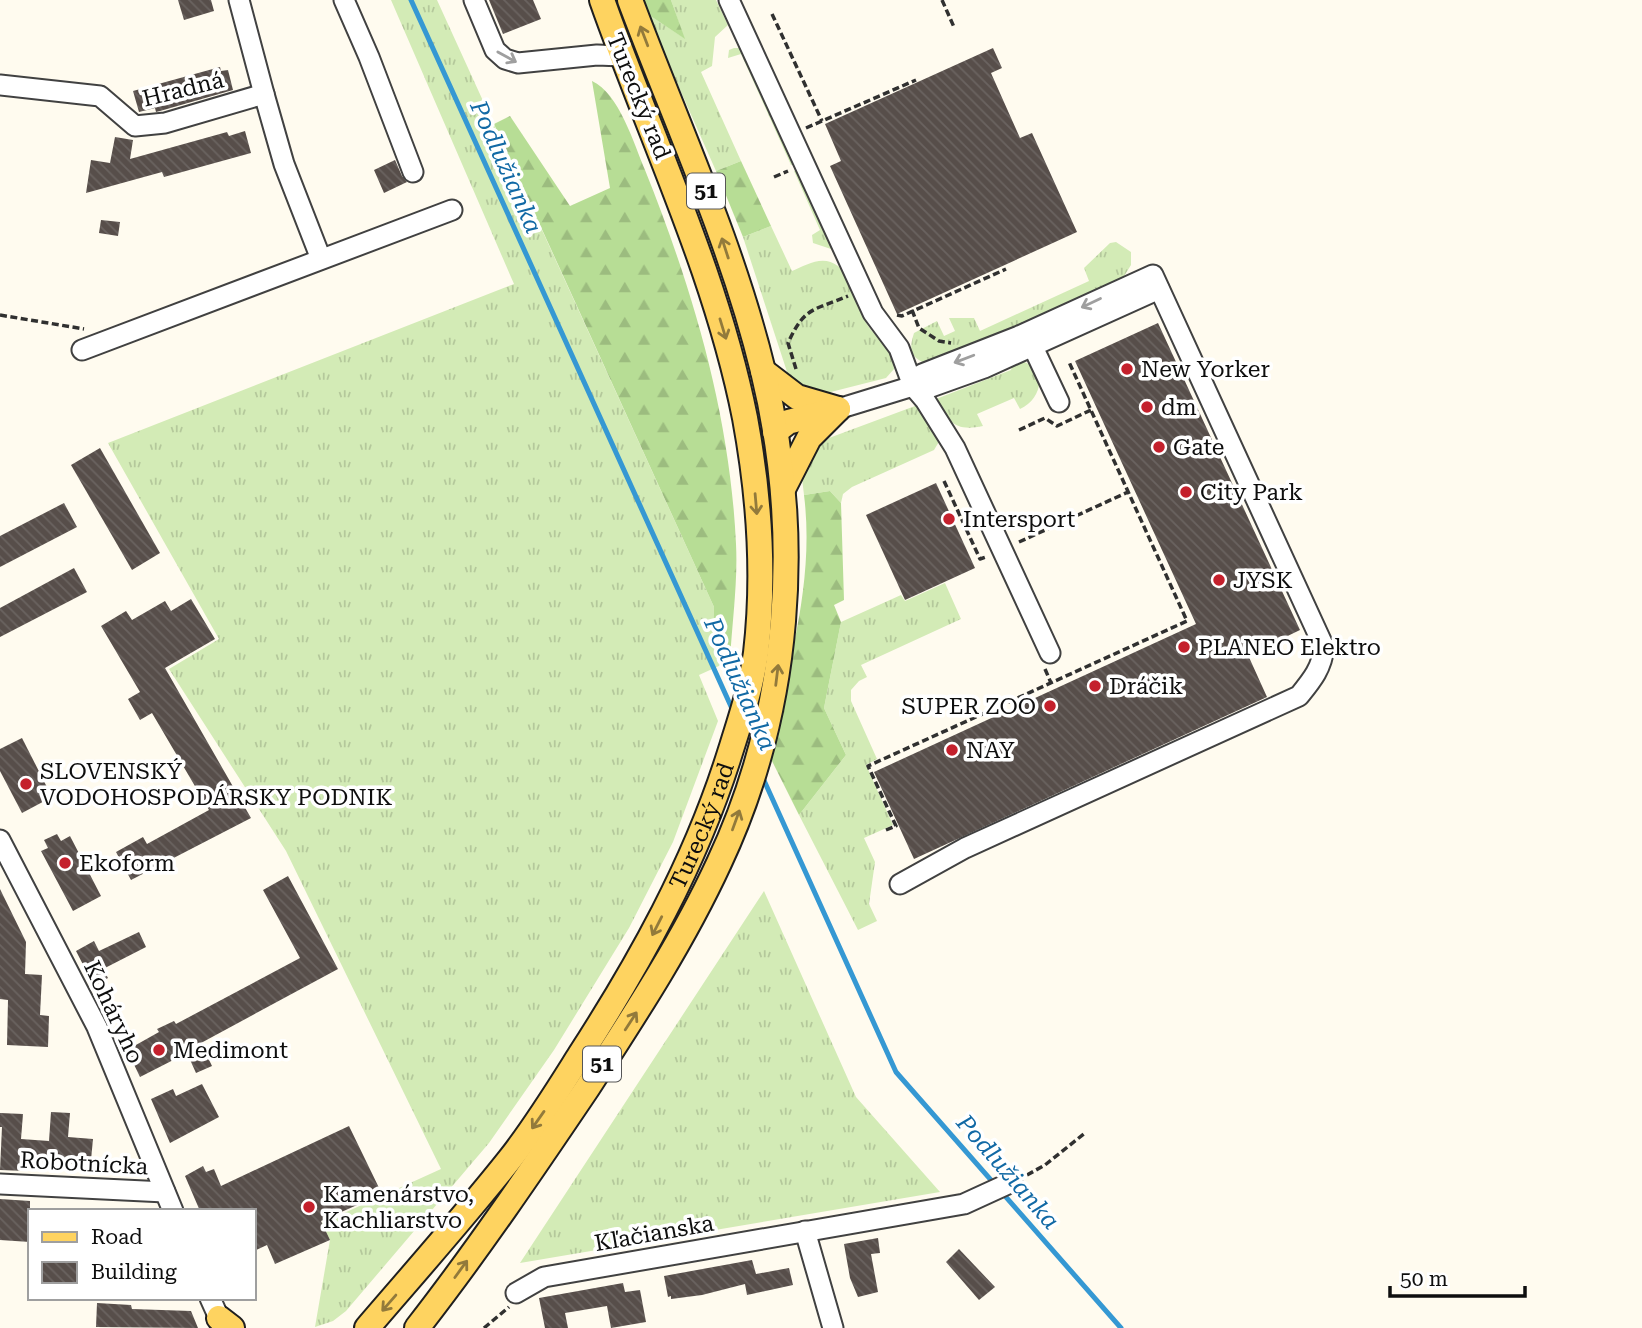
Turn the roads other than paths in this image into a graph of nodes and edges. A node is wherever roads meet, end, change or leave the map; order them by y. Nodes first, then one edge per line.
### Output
1 (239, 0) edge
2 (344, 0) edge
3 (474, 0) edge
4 (602, 0) edge
5 (630, 0) edge
6 (729, 0) edge
7 (622, 56) junction
8 (0, 85) edge
9 (264, 94) junction
10 (413, 172) dead end
11 (452, 210) dead end
12 (321, 259) junction
13 (1026, 341) junction
14 (82, 350) dead end
15 (763, 371) junction
16 (913, 386) junction
17 (1059, 402) dead end
18 (838, 409) junction
19 (775, 432) junction
20 (748, 436) junction
21 (809, 438) junction
22 (783, 487) junction
23 (1050, 653) dead end
24 (0, 840) edge
25 (900, 884) dead end
26 (1012, 1182) road end
27 (0, 1184) edge
28 (165, 1192) junction
29 (172, 1209) edge
30 (805, 1231) junction
31 (516, 1293) road end
32 (419, 1327) edge
33 (367, 1328) edge
34 (833, 1328) edge

1 - 9 street
2 - 10 street
3 -> 7 street
4 - 7 main road, Turecký rad / 51
15 -> 5 main road, Turecký rad / 51
6 - 16 street
7 -> 20 main road, Turecký rad / 51
8 - 9 street, Hradná
9 - 12 street
11 - 12 street
12 - 14 street
13 - 16 street
13 - 17 street
13 - 25 street
15 - 18 main road
15 - 19 main road, Turecký rad / 51
16 - 18 street
16 - 23 street
18 - 19 main road
18 - 21 main road
19 - 20 main road
19 - 21 main road
19 - 22 main road, Turecký rad / 51
20 -> 33 main road, Turecký rad / 51
21 - 22 main road
32 -> 22 main road, Turecký rad / 51
24 - 28 street, Koháryho
26 - 30 street, Kľačianska
27 - 28 street, Robotnícka
28 - 29 street, Koháryho
30 - 31 street, Kľačianska
30 - 34 street

